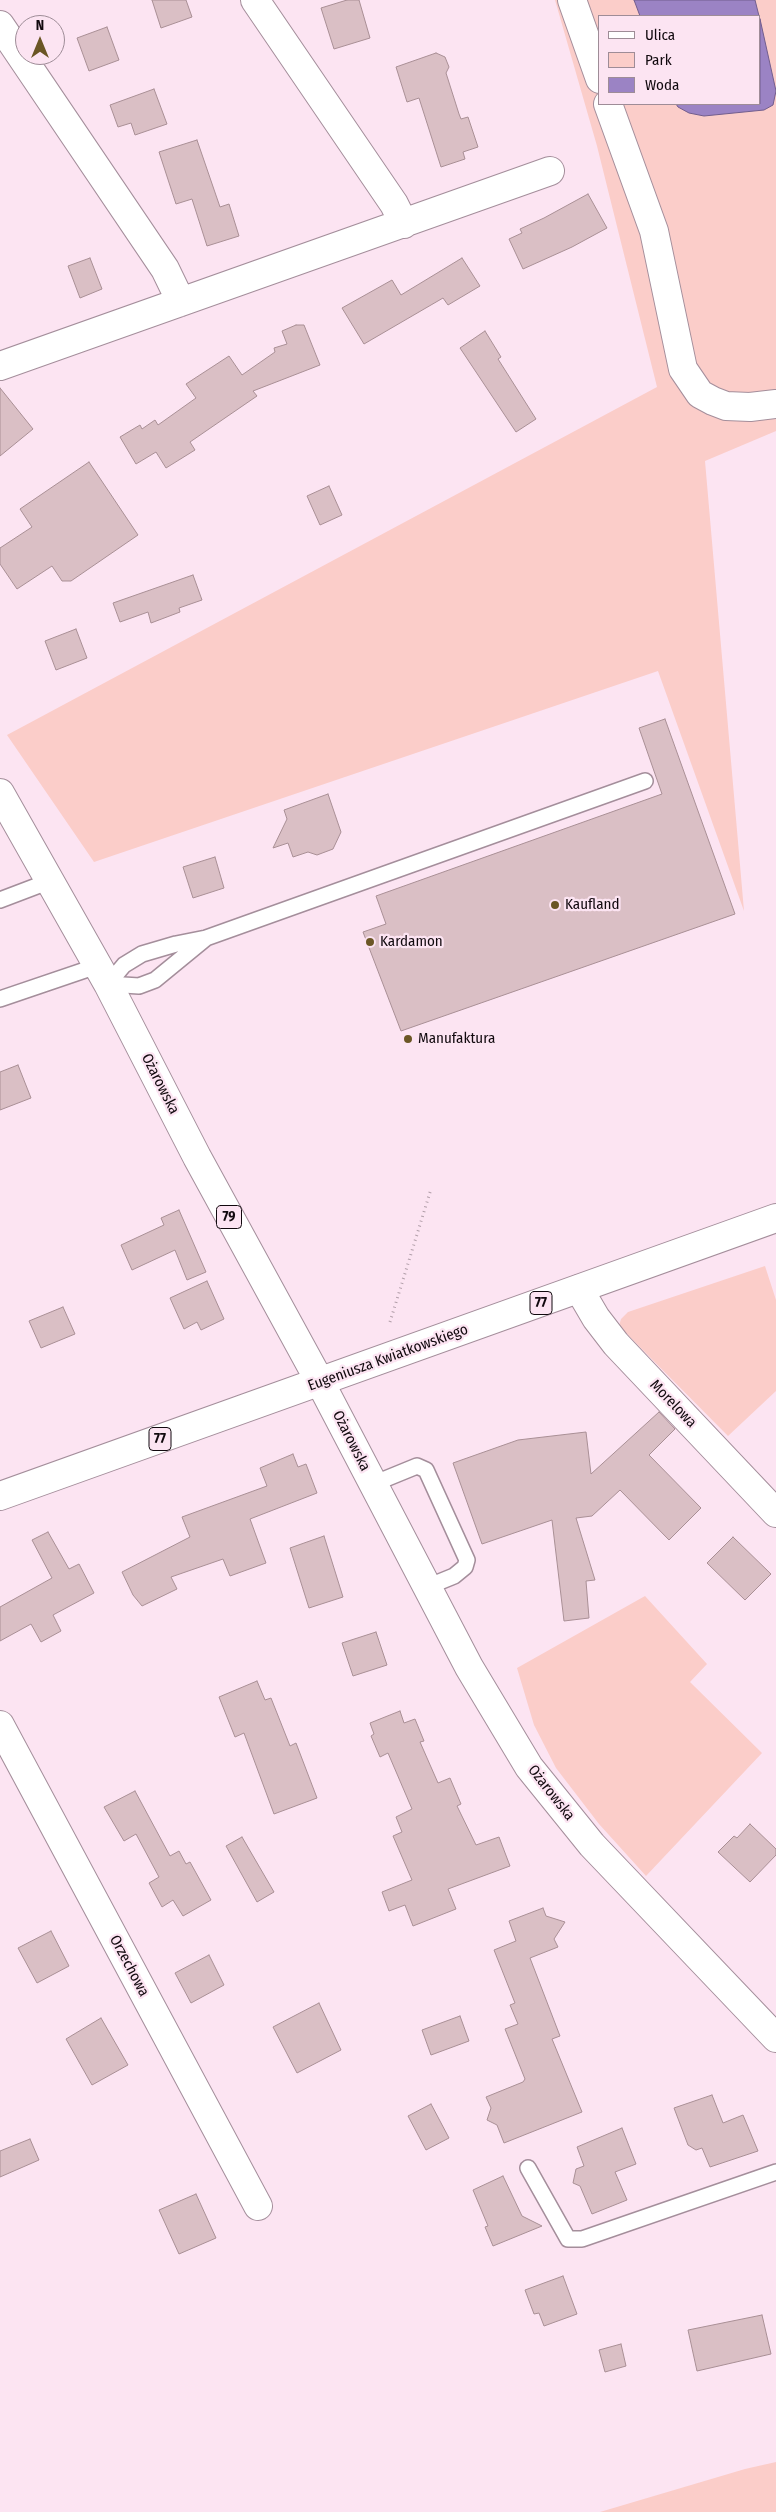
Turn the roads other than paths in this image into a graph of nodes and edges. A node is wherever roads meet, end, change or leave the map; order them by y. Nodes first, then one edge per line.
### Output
1 (255, 0) edge
2 (572, 0) edge
3 (0, 25) edge
4 (598, 74) edge
5 (608, 105) edge
6 (550, 171) dead end
7 (404, 224) junction
8 (181, 302) junction
9 (0, 366) edge
10 (776, 404) edge
11 (645, 780) dead end
12 (0, 792) edge
13 (50, 881) junction
14 (0, 900) edge
15 (206, 938) junction
16 (102, 975) junction
17 (0, 1000) edge
18 (776, 1218) edge
19 (579, 1289) junction
20 (320, 1382) junction
21 (373, 1484) junction
22 (0, 1496) edge
23 (776, 1513) edge
24 (427, 1587) junction
25 (0, 1726) edge
26 (776, 2038) edge
27 (528, 2168) dead end
28 (776, 2172) edge
29 (258, 2206) dead end

1 - 7 street
2 - 4 street
3 - 8 street
5 - 10 street
6 - 7 street
7 - 8 street
8 - 9 street
11 - 15 lane
12 - 13 street, Ożarowska / 79
13 - 14 lane
13 - 16 street, Ożarowska / 79
15 - 16 lane
15 - 16 lane
16 - 17 lane
16 - 20 street, Ożarowska / 79
18 - 19 street, Eugeniusza Kwiatkowskiego / 77
19 - 20 street, Eugeniusza Kwiatkowskiego / 77
19 - 23 street, Morelowa
20 - 21 street, Ożarowska
20 - 22 street, Eugeniusza Kwiatkowskiego / 77
21 - 24 street, Ożarowska
21 - 24 lane
24 - 26 street, Ożarowska
25 - 29 street, Orzechowa
27 - 28 lane

